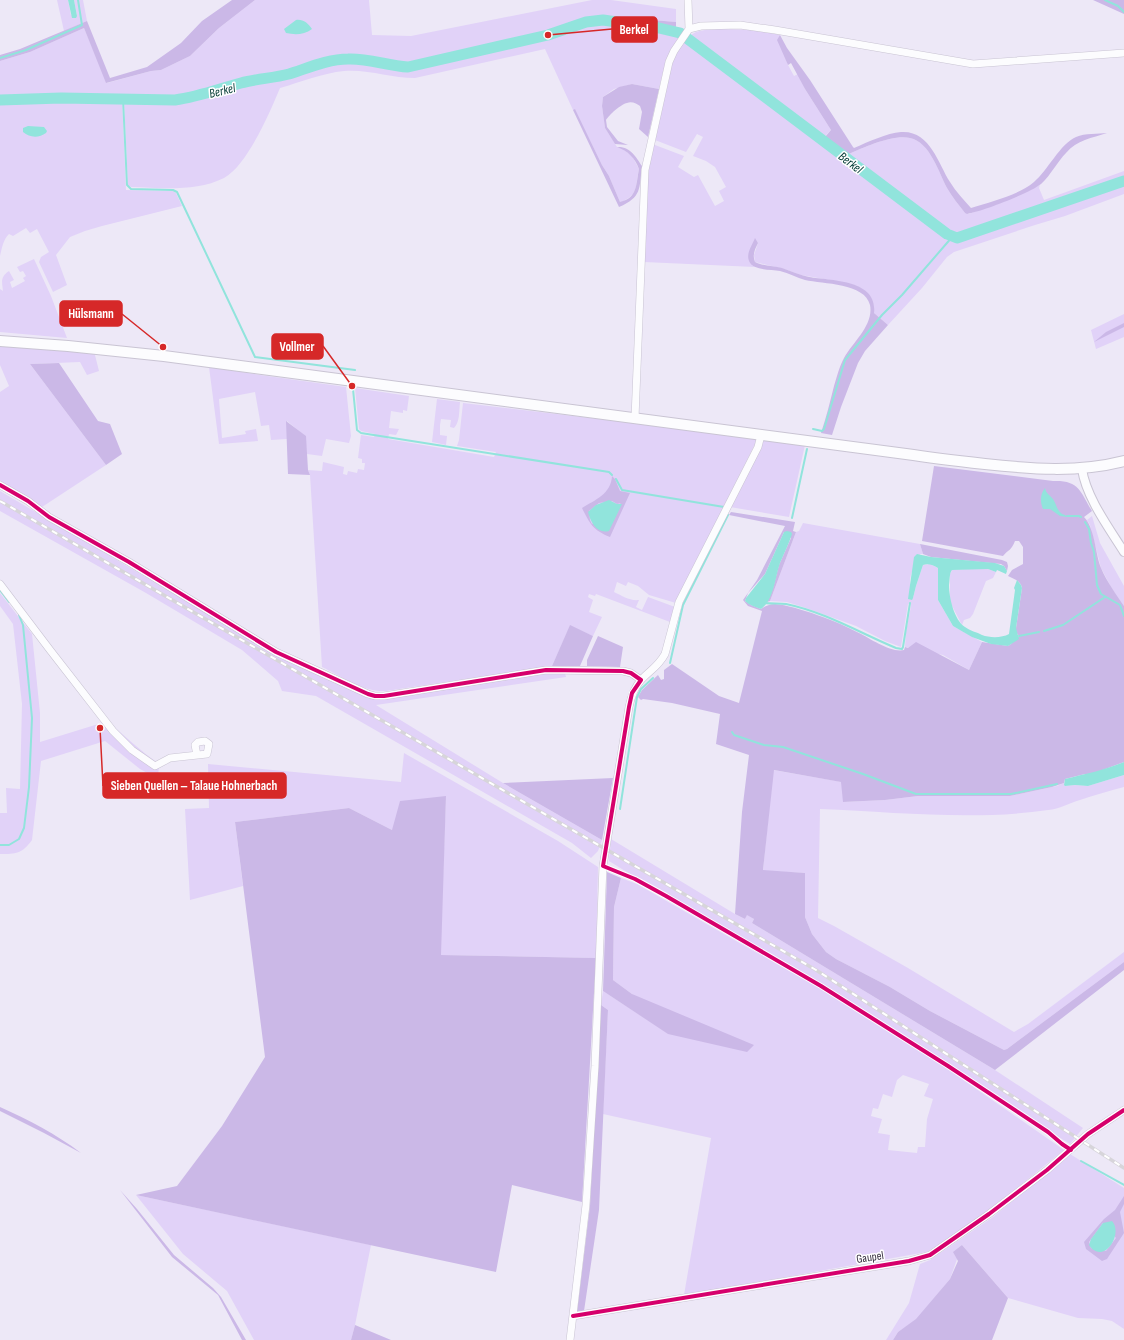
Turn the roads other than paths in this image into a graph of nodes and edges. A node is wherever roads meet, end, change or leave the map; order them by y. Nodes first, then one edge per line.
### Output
1 (688, 0) edge
2 (689, 30) junction
3 (1124, 53) edge
4 (0, 341) edge
5 (636, 418) junction
6 (761, 435) junction
7 (1124, 461) edge
8 (1082, 469) junction
9 (0, 485) edge
10 (1124, 552) edge
11 (0, 584) edge
12 (641, 680) junction
13 (197, 755) dead end
14 (1124, 1110) edge
15 (574, 1316) junction
16 (570, 1340) edge

1 - 2 street
2 - 3 street
2 - 5 street
4 - 5 main road
5 - 6 main road
6 - 8 main road
6 - 12 street
7 - 8 main road
8 - 10 street
9 - 12 street
11 - 13 street
12 - 15 street
14 - 15 street, Gaupel
15 - 16 street

